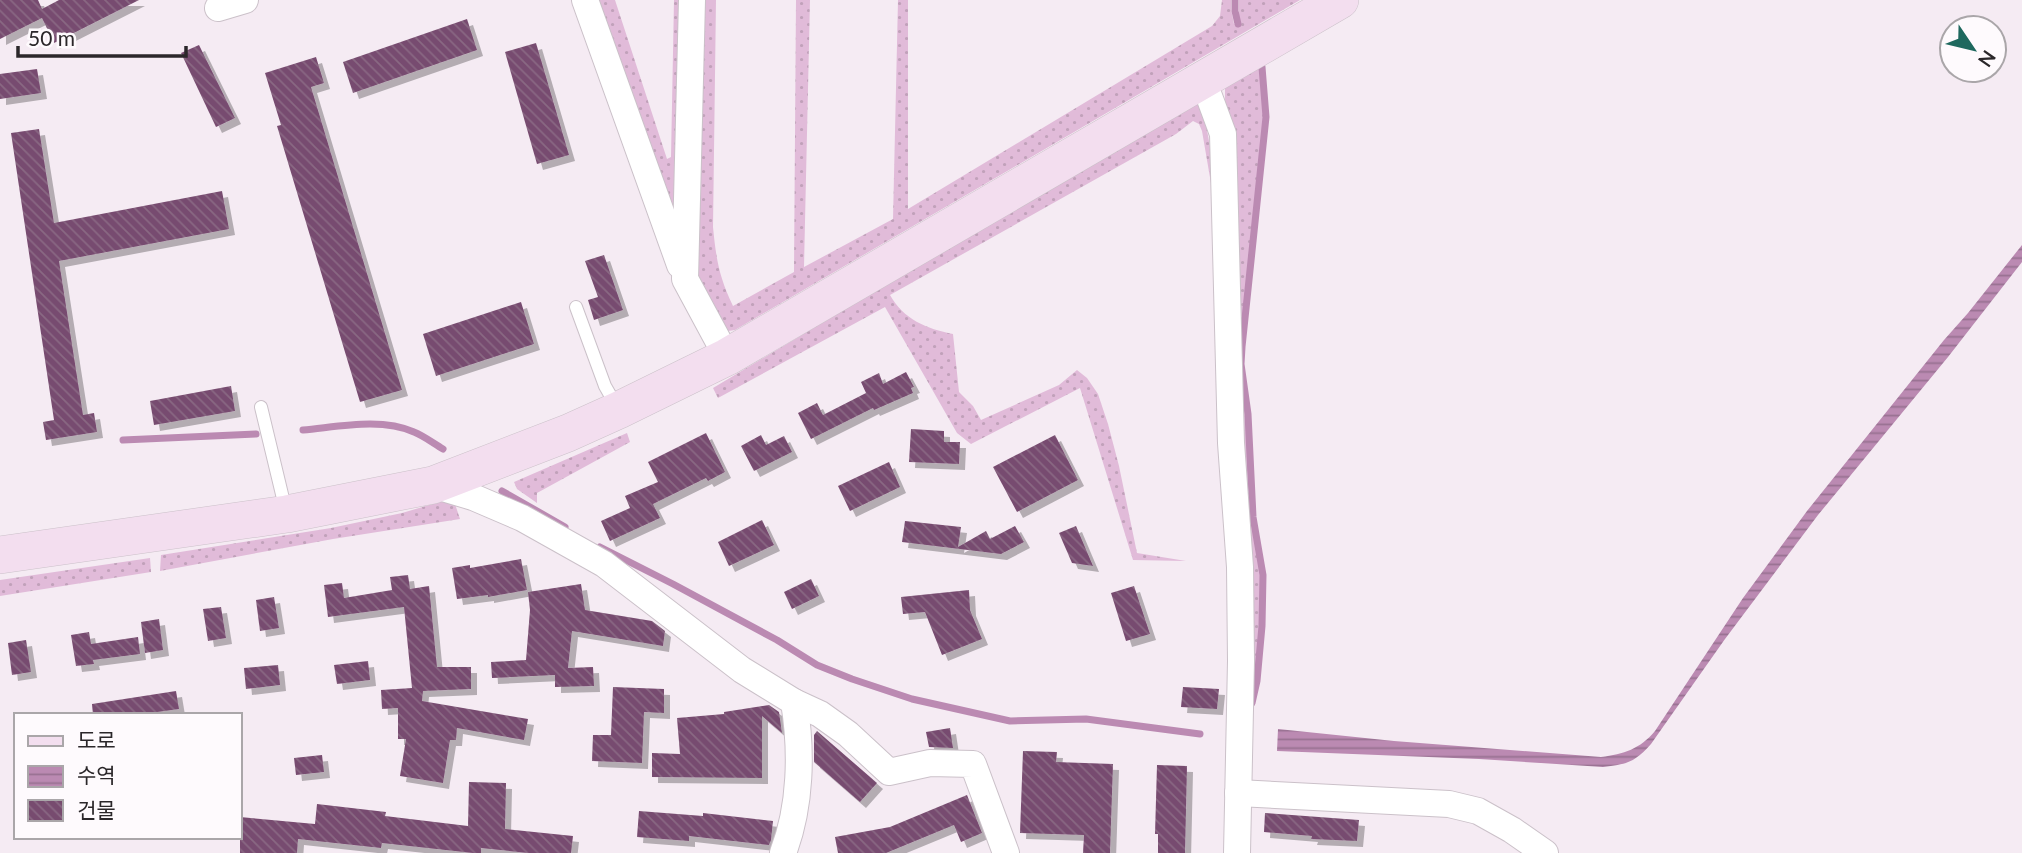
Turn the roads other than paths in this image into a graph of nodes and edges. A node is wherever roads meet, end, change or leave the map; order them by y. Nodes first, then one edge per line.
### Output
1 (245, 0) edge
2 (585, 0) edge
3 (692, 0) edge
4 (1340, 0) edge
5 (216, 4) edge
6 (1203, 80) junction
7 (685, 279) junction
8 (576, 307) dead end
9 (727, 357) junction
10 (261, 407) dead end
11 (619, 411) junction
12 (433, 485) junction
13 (287, 514) junction
14 (0, 555) edge
15 (794, 702) junction
16 (1238, 793) junction
17 (783, 853) edge
18 (1006, 853) edge
19 (1237, 853) edge
20 (1545, 853) edge

1 - 5 street
2 - 7 street
3 - 7 street
4 - 6 main road
6 - 9 main road
6 - 16 street
7 - 9 street
8 - 11 lane
9 - 11 main road
10 - 13 lane
11 - 12 main road
12 - 13 main road
12 - 15 street
13 - 14 main road
15 - 17 street
15 - 18 street
16 - 19 street
16 - 20 street

